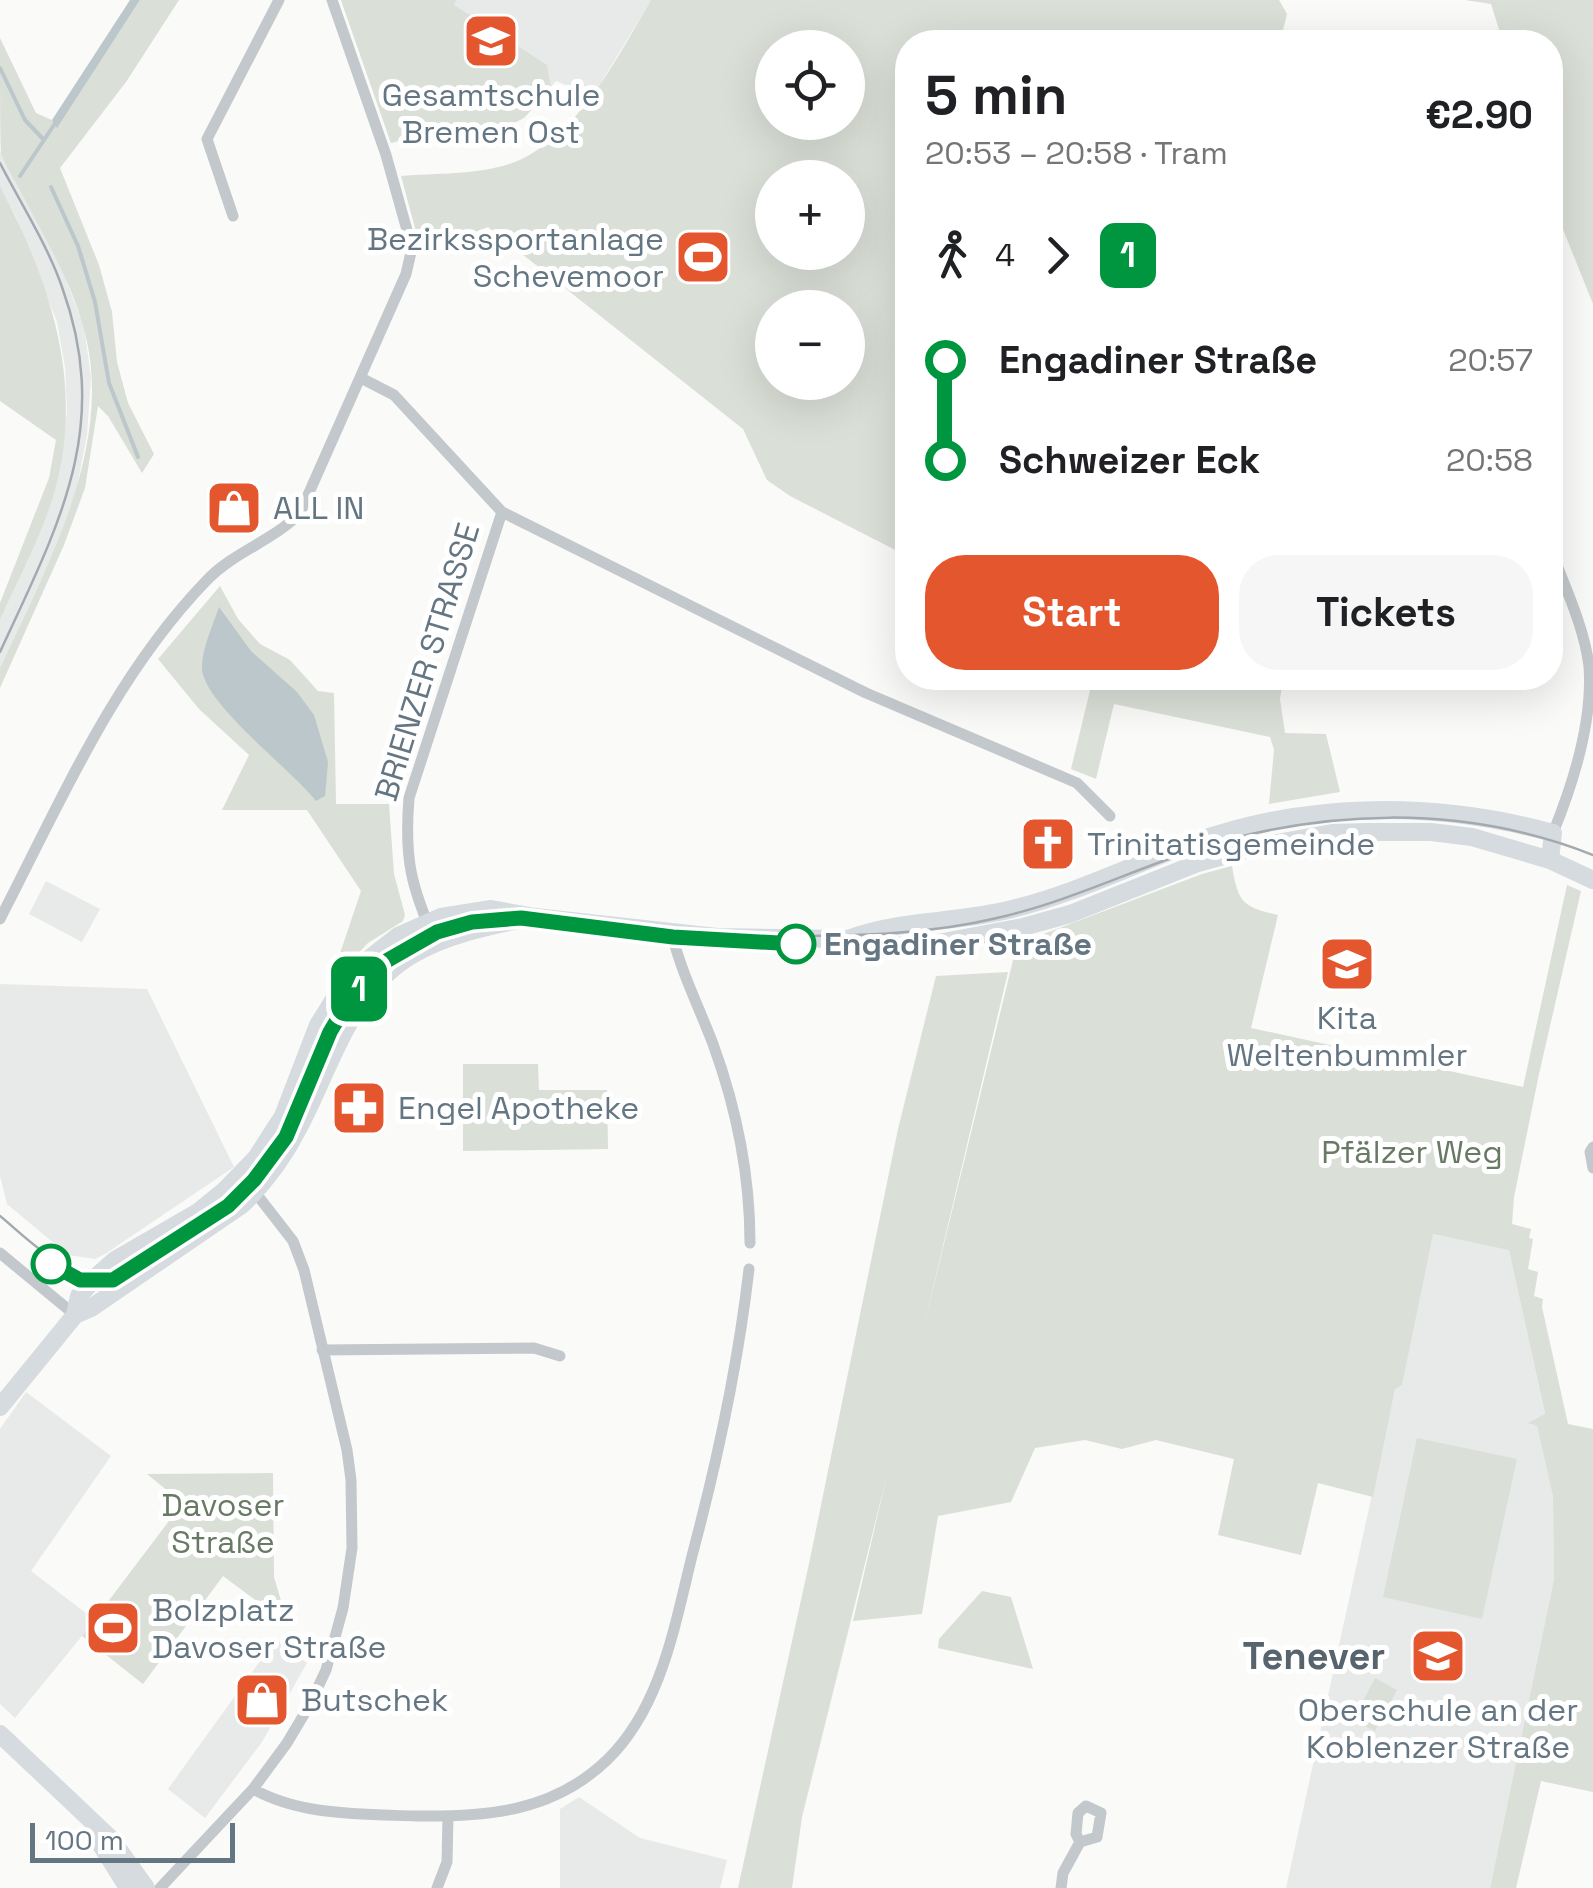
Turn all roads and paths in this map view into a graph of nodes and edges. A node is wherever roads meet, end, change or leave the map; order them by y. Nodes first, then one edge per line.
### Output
1 (279, 0) edge
2 (332, 0) edge
3 (233, 216) dead end
4 (361, 378) junction
5 (502, 512) junction
6 (1563, 584) edge
7 (1110, 816) dead end
8 (1553, 833) junction
9 (1550, 860) junction
10 (1593, 880) edge
11 (536, 917) junction
12 (0, 919) edge
13 (426, 922) junction
14 (672, 934) junction
15 (846, 939) junction
16 (436, 943) junction
17 (1593, 1147) edge
18 (1593, 1168) edge
19 (254, 1192) junction
20 (750, 1243) dead end
21 (0, 1252) edge
22 (124, 1255) junction
23 (748, 1269) dead end
24 (135, 1278) junction
25 (75, 1315) junction
26 (322, 1350) junction
27 (560, 1356) dead end
28 (0, 1407) edge
29 (0, 1734) edge
30 (253, 1789) junction
31 (82, 1814) junction
32 (448, 1816) junction
33 (1080, 1842) dead end
34 (128, 1888) edge
35 (146, 1888) edge
36 (160, 1888) edge
37 (437, 1888) edge
38 (1061, 1888) edge

1 - 3 street
2 - 4 street
4 - 5 street
4 - 12 street
5 - 7 street
5 - 13 street, BRIENZER STRASSE
6 - 8 street
8 - 9 street
8 - 15 street
9 - 10 street
9 - 15 street
11 - 13 street
11 - 14 street
11 - 16 street
13 - 16 street, BRIENZER STRASSE
13 - 22 street
14 - 15 street
14 - 20 street
16 - 19 street
17 - 18 street
19 - 24 street
19 - 26 street
21 - 25 street
22 - 24 street
22 - 25 street
23 - 32 street
24 - 25 street
25 - 28 street
26 - 27 street
26 - 30 street
29 - 31 street
30 - 32 street
30 - 36 street
31 - 34 street
31 - 35 street
32 - 37 street
33 - 38 street

